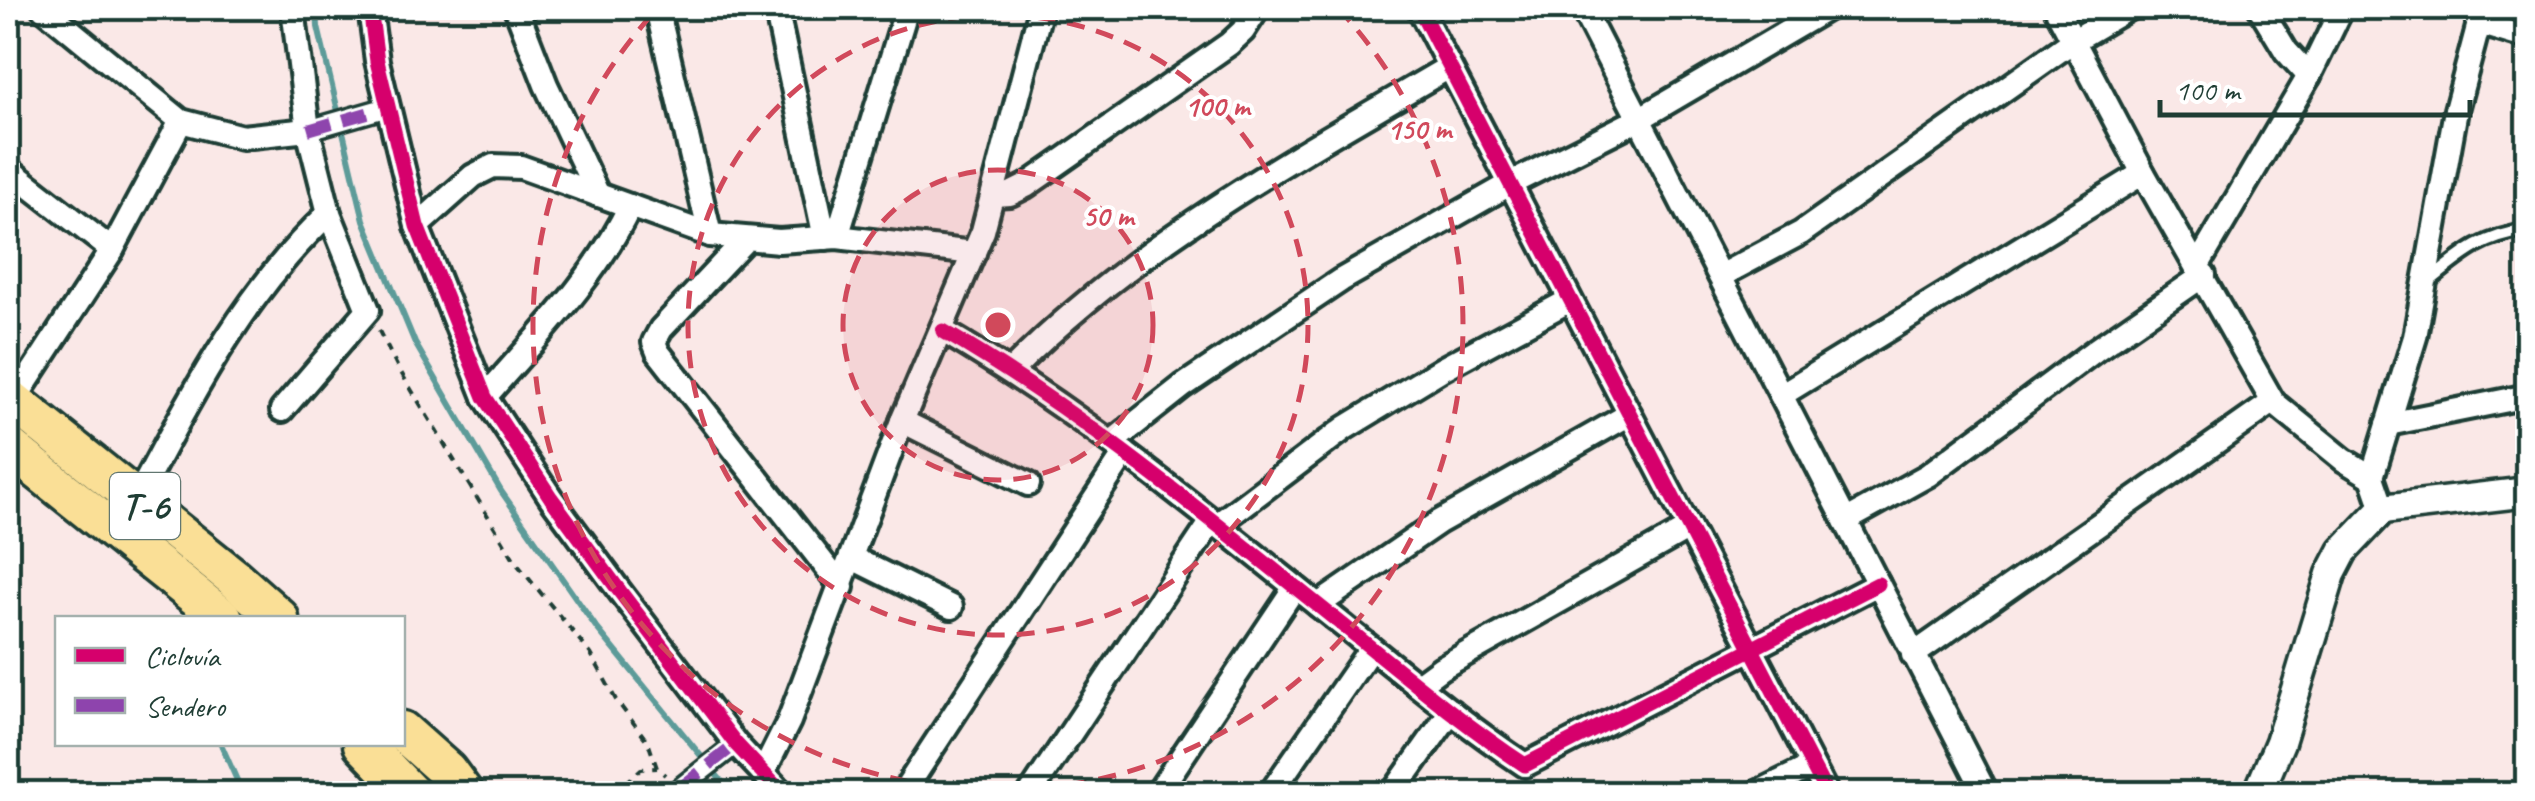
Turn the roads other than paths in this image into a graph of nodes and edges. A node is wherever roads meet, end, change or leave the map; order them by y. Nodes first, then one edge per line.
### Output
1 (43, 8) edge
2 (293, 8) edge
3 (370, 8) edge
4 (516, 8) edge
5 (657, 8) edge
6 (776, 8) edge
7 (907, 8) edge
8 (1041, 8) edge
9 (1258, 8) edge
10 (1418, 8) edge
11 (1582, 8) edge
12 (1826, 8) edge
13 (2056, 8) edge
14 (2128, 8) edge
15 (2260, 8) edge
16 (2342, 8) edge
17 (2481, 15) edge
18 (2528, 38) edge
19 (2074, 41) junction
20 (1449, 67) junction
21 (2308, 76) junction
22 (388, 107) junction
23 (1639, 119) junction
24 (182, 121) junction
25 (308, 130) junction
26 (8, 169) edge
27 (2143, 173) junction
28 (1510, 184) junction
29 (598, 194) junction
30 (994, 194) junction
31 (630, 206) junction
32 (329, 213) junction
33 (416, 226) junction
34 (2528, 230) edge
35 (710, 236) junction
36 (831, 237) junction
37 (746, 239) junction
38 (112, 250) junction
39 (974, 253) junction
40 (2201, 270) junction
41 (1720, 276) junction
42 (2424, 285) junction
43 (1570, 300) junction
44 (943, 331) junction
45 (1011, 371) junction
46 (1781, 395) junction
47 (2528, 396) edge
48 (485, 398) junction
49 (10, 399) edge
50 (2273, 402) junction
51 (282, 410) dead end
52 (1630, 414) junction
53 (902, 422) junction
54 (2388, 424) junction
55 (8, 446) edge
56 (1119, 447) junction
57 (2372, 478) junction
58 (1028, 484) dead end
59 (2528, 492) edge
60 (136, 500) junction
61 (2383, 509) junction
62 (1846, 521) junction
63 (1215, 523) junction
64 (1689, 528) junction
65 (852, 558) junction
66 (1878, 584) junction
67 (842, 587) junction
68 (1295, 587) junction
69 (1318, 605) junction
70 (952, 607) dead end
71 (220, 616) edge
72 (278, 616) edge
73 (1371, 648) junction
74 (1752, 649) junction
75 (1913, 655) junction
76 (1418, 686) junction
77 (1450, 711) junction
78 (405, 733) edge
79 (736, 744) junction
80 (365, 746) edge
81 (1812, 766) junction
82 (763, 773) junction
83 (455, 782) edge
84 (680, 788) road end
85 (411, 794) edge
86 (485, 794) edge
87 (783, 794) edge
88 (902, 794) edge
89 (1030, 794) edge
90 (1156, 794) edge
91 (1270, 794) edge
92 (1392, 794) edge
93 (1755, 794) edge
94 (1827, 794) edge
95 (1986, 794) edge
96 (2258, 794) edge

1 - 24 street
2 - 25 street
3 - 22 street
4 - 29 street
5 - 35 street
6 - 36 street
7 - 36 street
8 - 30 street
9 - 30 street
10 - 20 street
11 - 23 street
12 - 23 street
13 - 19 street
14 - 19 street
15 - 21 street
16 - 21 street
17 - 18 street
17 - 42 street
19 - 27 street
19 - 41 street
20 - 28 street
20 - 45 street
21 - 40 street
22 - 25 street
22 - 33 street
23 - 28 street
23 - 41 street
24 - 25 street
24 - 38 street
25 - 32 street
26 - 38 street
27 - 40 street
27 - 46 street
28 - 43 street
28 - 56 street
29 - 31 street
29 - 33 street
30 - 39 street
31 - 35 street
31 - 48 street
32 - 51 street
32 - 60 street
33 - 48 street
34 - 42 lane
35 - 37 street
36 - 37 street
36 - 39 street
37 - 67 street
38 - 49 street
39 - 44 street
40 - 50 street
40 - 62 street
41 - 46 street
42 - 54 street
43 - 52 street
43 - 63 street
44 - 45 street
44 - 53 street
45 - 56 street
46 - 62 street
47 - 54 street
48 - 79 street
49 - 60 highway, T-6
50 - 57 street
50 - 75 street
52 - 64 street
52 - 69 street
53 - 58 street
53 - 65 street
54 - 57 street
55 - 71 highway, T-6
56 - 63 street
56 - 88 street
57 - 61 street
59 - 61 street
60 - 72 highway, T-6
61 - 96 street
62 - 66 street
63 - 68 street
63 - 89 street
64 - 74 street
64 - 76 street
65 - 67 street
65 - 70 street
66 - 74 street
66 - 75 street
67 - 82 street
68 - 69 street
68 - 90 street
69 - 73 street
73 - 76 street
73 - 91 street
74 - 77 street
74 - 81 street
75 - 95 street
76 - 77 street
77 - 92 street
78 - 83 highway
79 - 82 street
79 - 84 street
80 - 85 highway
81 - 93 street
81 - 94 street
82 - 87 street
83 - 86 highway

